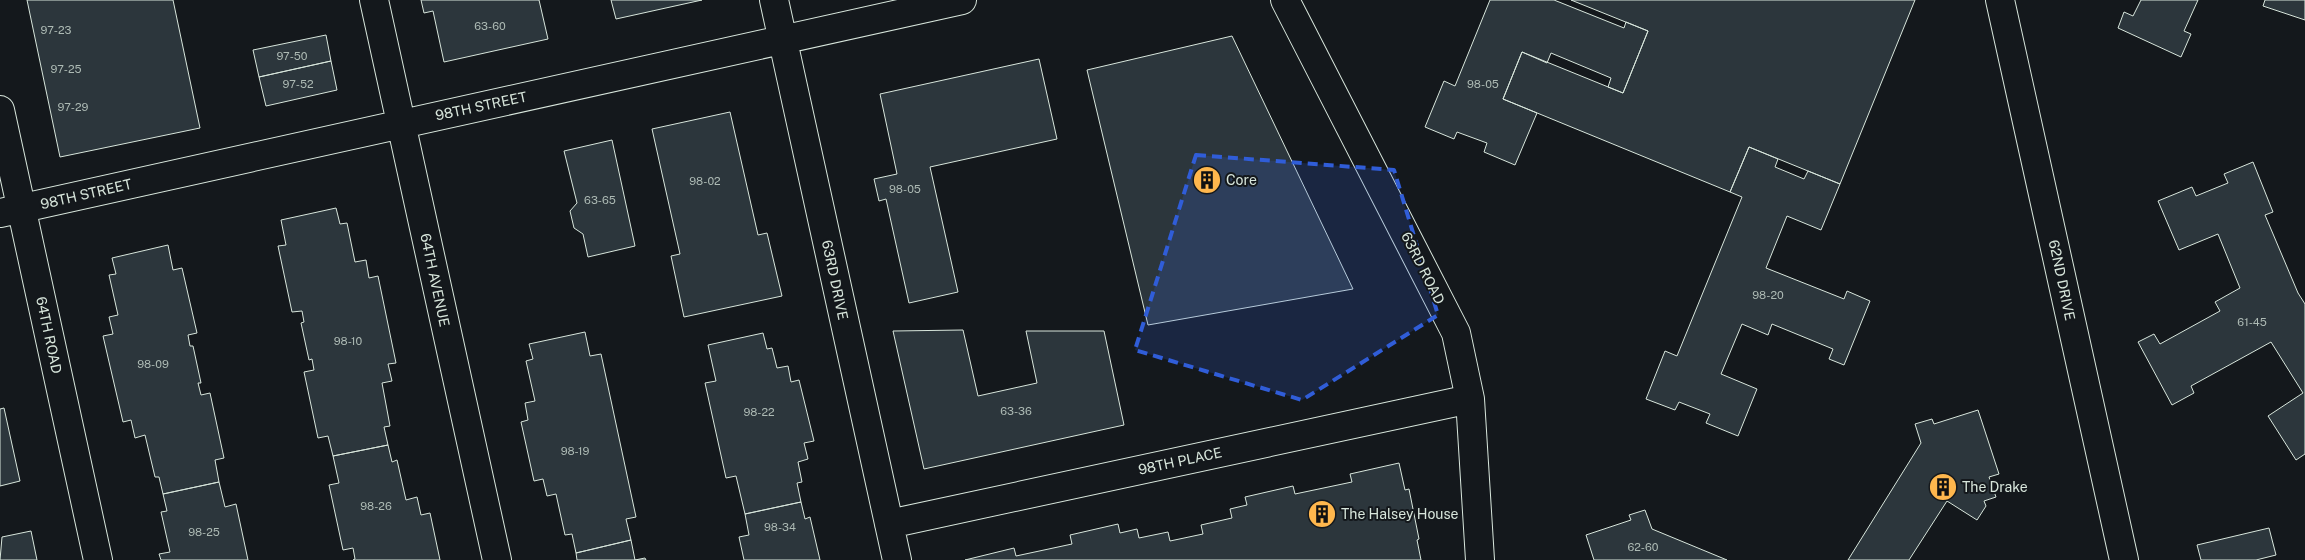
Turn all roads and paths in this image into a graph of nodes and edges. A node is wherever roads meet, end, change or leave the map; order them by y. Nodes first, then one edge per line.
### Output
1 (374, 0) edge
2 (774, 0) edge
3 (962, 0) edge
4 (1285, 0) edge
5 (2000, 0) edge
6 (782, 40) junction
7 (0, 110) edge
8 (401, 123) junction
9 (10, 211) edge
10 (1470, 399) junction
11 (889, 524) junction
12 (98, 560) edge
13 (497, 560) edge
14 (897, 560) edge
15 (1480, 560) edge
16 (2124, 560) edge

1 - 8 street, 64TH AVENUE
2 - 6 street, 63RD DRIVE
3 - 6 street, 98TH STREET
4 - 10 street, 63RD ROAD
5 - 16 street, 62ND DRIVE
6 - 8 street, 98TH STREET
6 - 11 street, 63RD DRIVE
7 - 9 street, 64TH ROAD
8 - 9 street, 98TH STREET
8 - 13 street, 64TH AVENUE
9 - 12 street, 64TH ROAD
10 - 11 street, 98TH PLACE
10 - 15 street, 63RD ROAD
11 - 14 street, 63RD DRIVE

